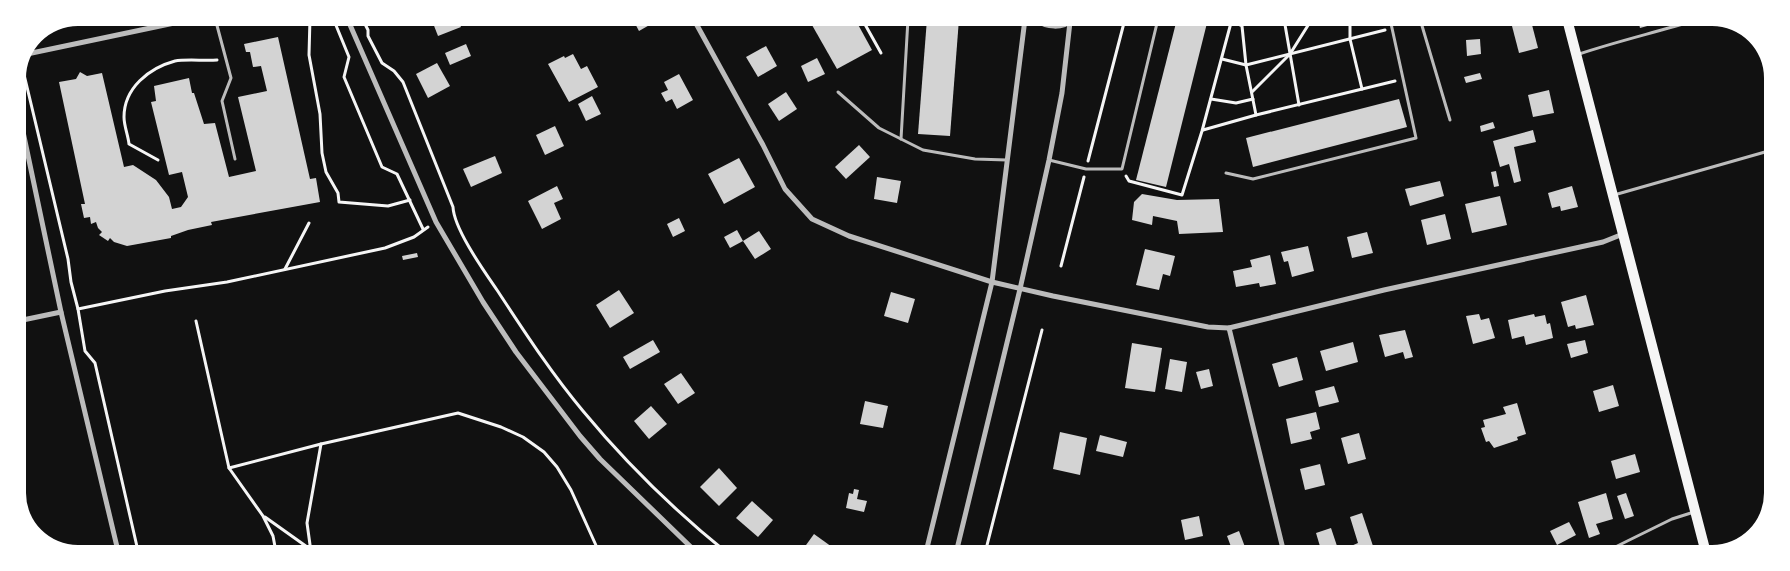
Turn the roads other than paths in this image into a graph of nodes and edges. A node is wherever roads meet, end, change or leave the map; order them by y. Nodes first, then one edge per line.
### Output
1 (160, 26) edge
2 (217, 26) edge
3 (351, 26) edge
4 (697, 26) edge
5 (908, 26) edge
6 (1024, 26) edge
7 (1071, 26) edge
8 (1156, 26) edge
9 (1392, 26) edge
10 (1422, 26) edge
11 (1569, 26) edge
12 (1675, 26) edge
13 (33, 53) edge
14 (1576, 55) junction
15 (838, 92) dead end
16 (1450, 120) dead end
17 (900, 139) junction
18 (26, 147) edge
19 (1764, 152) edge
20 (235, 159) dead end
21 (1008, 160) junction
22 (1049, 160) junction
23 (1226, 173) dead end
24 (1614, 195) junction
25 (1624, 234) junction
26 (992, 282) junction
27 (1020, 289) junction
28 (60, 312) junction
29 (26, 319) edge
30 (1229, 328) junction
31 (1695, 512) junction
32 (117, 545) edge
33 (689, 545) edge
34 (928, 545) edge
35 (958, 545) edge
36 (1282, 545) edge
37 (1619, 545) edge
38 (1704, 545) edge

1 - 13 street
2 - 20 lane
3 - 33 street
4 - 26 street
5 - 17 lane
6 - 21 street
7 - 22 street
8 - 22 lane
9 - 23 lane
10 - 16 lane
11 - 14 main road
12 - 14 lane
14 - 24 main road
15 - 17 lane
17 - 21 lane
18 - 28 street
19 - 24 lane
21 - 26 street
22 - 27 street
24 - 25 main road
25 - 30 street
25 - 31 main road
26 - 27 street
26 - 34 street
27 - 30 street
27 - 35 street
28 - 29 street
28 - 32 street
30 - 36 street
31 - 37 lane
31 - 38 main road

